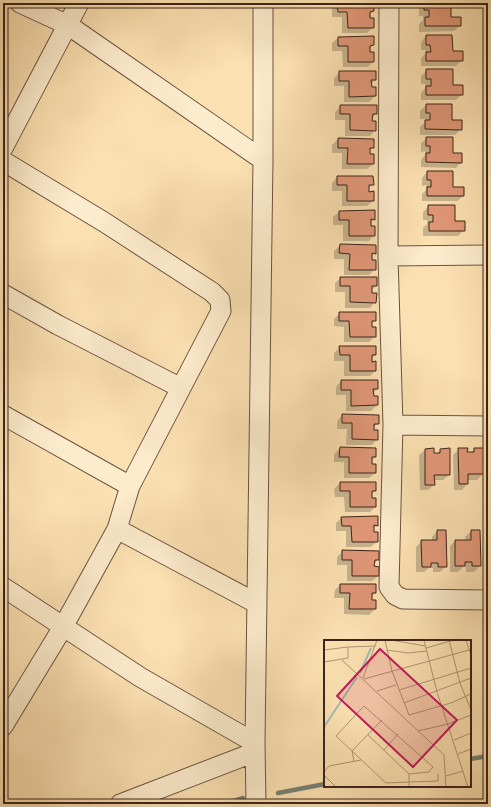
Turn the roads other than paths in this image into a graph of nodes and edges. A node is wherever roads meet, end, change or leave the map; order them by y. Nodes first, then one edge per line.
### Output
1 (20, 3) edge
2 (79, 3) edge
3 (263, 3) edge
4 (389, 3) edge
5 (68, 25) junction
6 (3, 148) edge
7 (263, 160) junction
8 (3, 161) edge
9 (488, 255) edge
10 (388, 256) junction
11 (3, 294) edge
12 (180, 388) junction
13 (3, 415) edge
14 (393, 425) junction
15 (488, 426) edge
16 (130, 486) junction
17 (117, 529) junction
18 (3, 587) edge
19 (488, 600) edge
20 (256, 603) junction
21 (63, 627) junction
22 (3, 726) edge
23 (255, 748) junction
24 (120, 804) edge
25 (256, 804) edge

1 - 5 street
2 - 5 street
3 - 7 street
4 - 10 street
5 - 6 street
5 - 7 street
7 - 20 street
8 - 12 street
9 - 10 street
10 - 14 street
11 - 12 street
12 - 16 street
13 - 16 street
14 - 15 street
14 - 19 street
16 - 17 street
17 - 20 street
17 - 21 street
18 - 21 street
20 - 23 street
21 - 22 street
21 - 23 street
23 - 24 street
23 - 25 street

